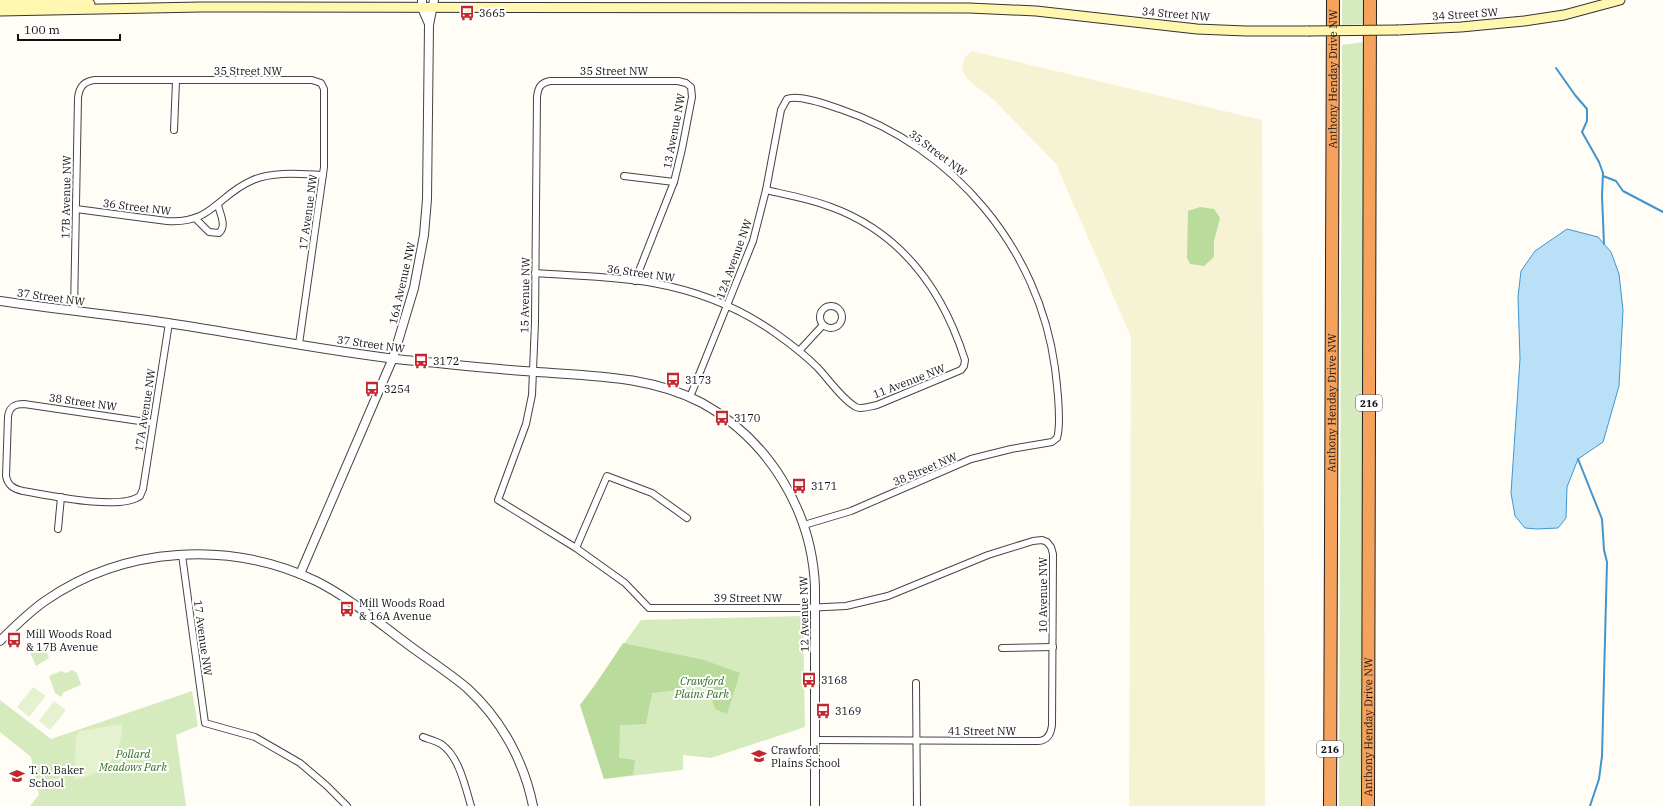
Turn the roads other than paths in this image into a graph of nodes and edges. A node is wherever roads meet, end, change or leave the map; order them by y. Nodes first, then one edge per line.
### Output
1 (1333, 0) edge
2 (1370, 0) edge
3 (1620, 0) edge
4 (0, 3) edge
5 (422, 4) edge
6 (434, 4) edge
7 (201, 7) junction
8 (0, 11) edge
9 (429, 25) junction
10 (1308, 31) joint
11 (176, 80) junction
12 (321, 83) joint
13 (83, 84) joint
14 (689, 84) joint
15 (540, 85) joint
16 (787, 99) joint
17 (174, 130) dead end
18 (323, 175) junction
19 (624, 176) dead end
20 (674, 182) junction
21 (766, 190) junction
22 (218, 205) junction
23 (76, 209) junction
24 (196, 218) junction
25 (535, 273) junction
26 (636, 281) junction
27 (0, 301) edge
28 (727, 306) junction
29 (74, 311) junction
30 (169, 323) junction
31 (823, 325) dead end
32 (299, 344) junction
33 (799, 351) junction
34 (393, 358) junction
35 (534, 372) junction
36 (690, 397) junction
37 (858, 408) joint
38 (153, 423) junction
39 (750, 439) joint
40 (1055, 440) joint
41 (61, 497) junction
42 (498, 500) joint
43 (688, 518) dead end
44 (804, 525) junction
45 (58, 529) dead end
46 (1050, 544) joint
47 (576, 548) junction
48 (182, 555) junction
49 (300, 574) junction
50 (815, 607) junction
51 (0, 641) edge
52 (1002, 648) dead end
53 (1053, 648) junction
54 (916, 683) dead end
55 (1330, 693) junction
56 (423, 737) dead end
57 (1047, 738) joint
58 (816, 740) junction
59 (916, 741) junction
60 (1369, 802) edge
61 (347, 806) edge
62 (471, 806) edge
63 (533, 806) edge
64 (815, 806) edge
65 (917, 806) edge
66 (1325, 806) edge
67 (1330, 806) edge

1 - 55 highway, Anthony Henday Drive NW / 216
2 - 60 highway, Anthony Henday Drive NW / 216
3 - 10 main road, 34 Street SW, bridge
4 - 7 main road, 34 Street NW
5 - 6 main road, 34 Street NW
5 - 7 main road, 34 Street NW
5 - 9 street, 16A Avenue NW
6 - 9 street, 16A Avenue NW
6 - 10 main road, 34 Street NW
7 - 8 main road, 34 Street NW
9 - 34 street, 16A Avenue NW
11 - 12 street, 35 Street NW
11 - 13 street, 35 Street NW
11 - 17 street
12 - 18 street, 17 Avenue NW
13 - 23 street, 17B Avenue NW
14 - 15 street, 35 Street NW
14 - 20 street, 13 Avenue NW
15 - 25 street, 15 Avenue NW
16 - 21 street, 12A Avenue NW
16 - 40 street, 35 Street NW
18 - 22 street, 36 Street NW
18 - 32 street, 17 Avenue NW
19 - 20 street, 13 Avenue NW
20 - 26 street, 13 Avenue NW
21 - 28 street, 12A Avenue NW
21 - 37 street, 11 Avenue NW
22 - 24 street, 36 Street NW
22 - 24 street
23 - 24 street, 36 Street NW
23 - 29 street, 17B Avenue NW
25 - 26 street, 36 Street NW
25 - 35 street, 15 Avenue NW
26 - 28 street, 36 Street NW
27 - 29 street, 37 Street NW
28 - 33 street, 36 Street NW
28 - 36 street, 12A Avenue NW
29 - 30 street, 37 Street NW
30 - 32 street, 37 Street NW
30 - 38 street, 17A Avenue NW
31 - 33 street
32 - 34 street, 37 Street NW
33 - 37 street, 36 Street NW
34 - 35 street, 37 Street NW
34 - 49 street, 16A Avenue NW
35 - 36 street, 37 Street NW
35 - 42 street, 15 Avenue NW
36 - 39 street, 37 Street NW
38 - 41 street, 17A Avenue NW
38 - 41 street, 38 Street NW
39 - 44 street, 12 Avenue NW
40 - 44 street, 38 Street NW
41 - 45 street
42 - 47 street, 39 Street NW
43 - 47 street
44 - 50 street, 12 Avenue NW
46 - 50 street, 39 Street NW
46 - 53 street, 10 Avenue NW
47 - 50 street, 39 Street NW
48 - 49 street
48 - 51 street
48 - 61 street, 17 Avenue NW
49 - 63 street
50 - 58 street, 12 Avenue NW
52 - 53 street, 10 Avenue NW
53 - 57 street, 10 Avenue NW
54 - 59 street
55 - 66 highway
55 - 67 highway, Anthony Henday Drive NW / 216
56 - 62 street
57 - 59 street, 41 Street NW
58 - 59 street, 41 Street NW
58 - 64 street, 12 Avenue NW
59 - 65 street

